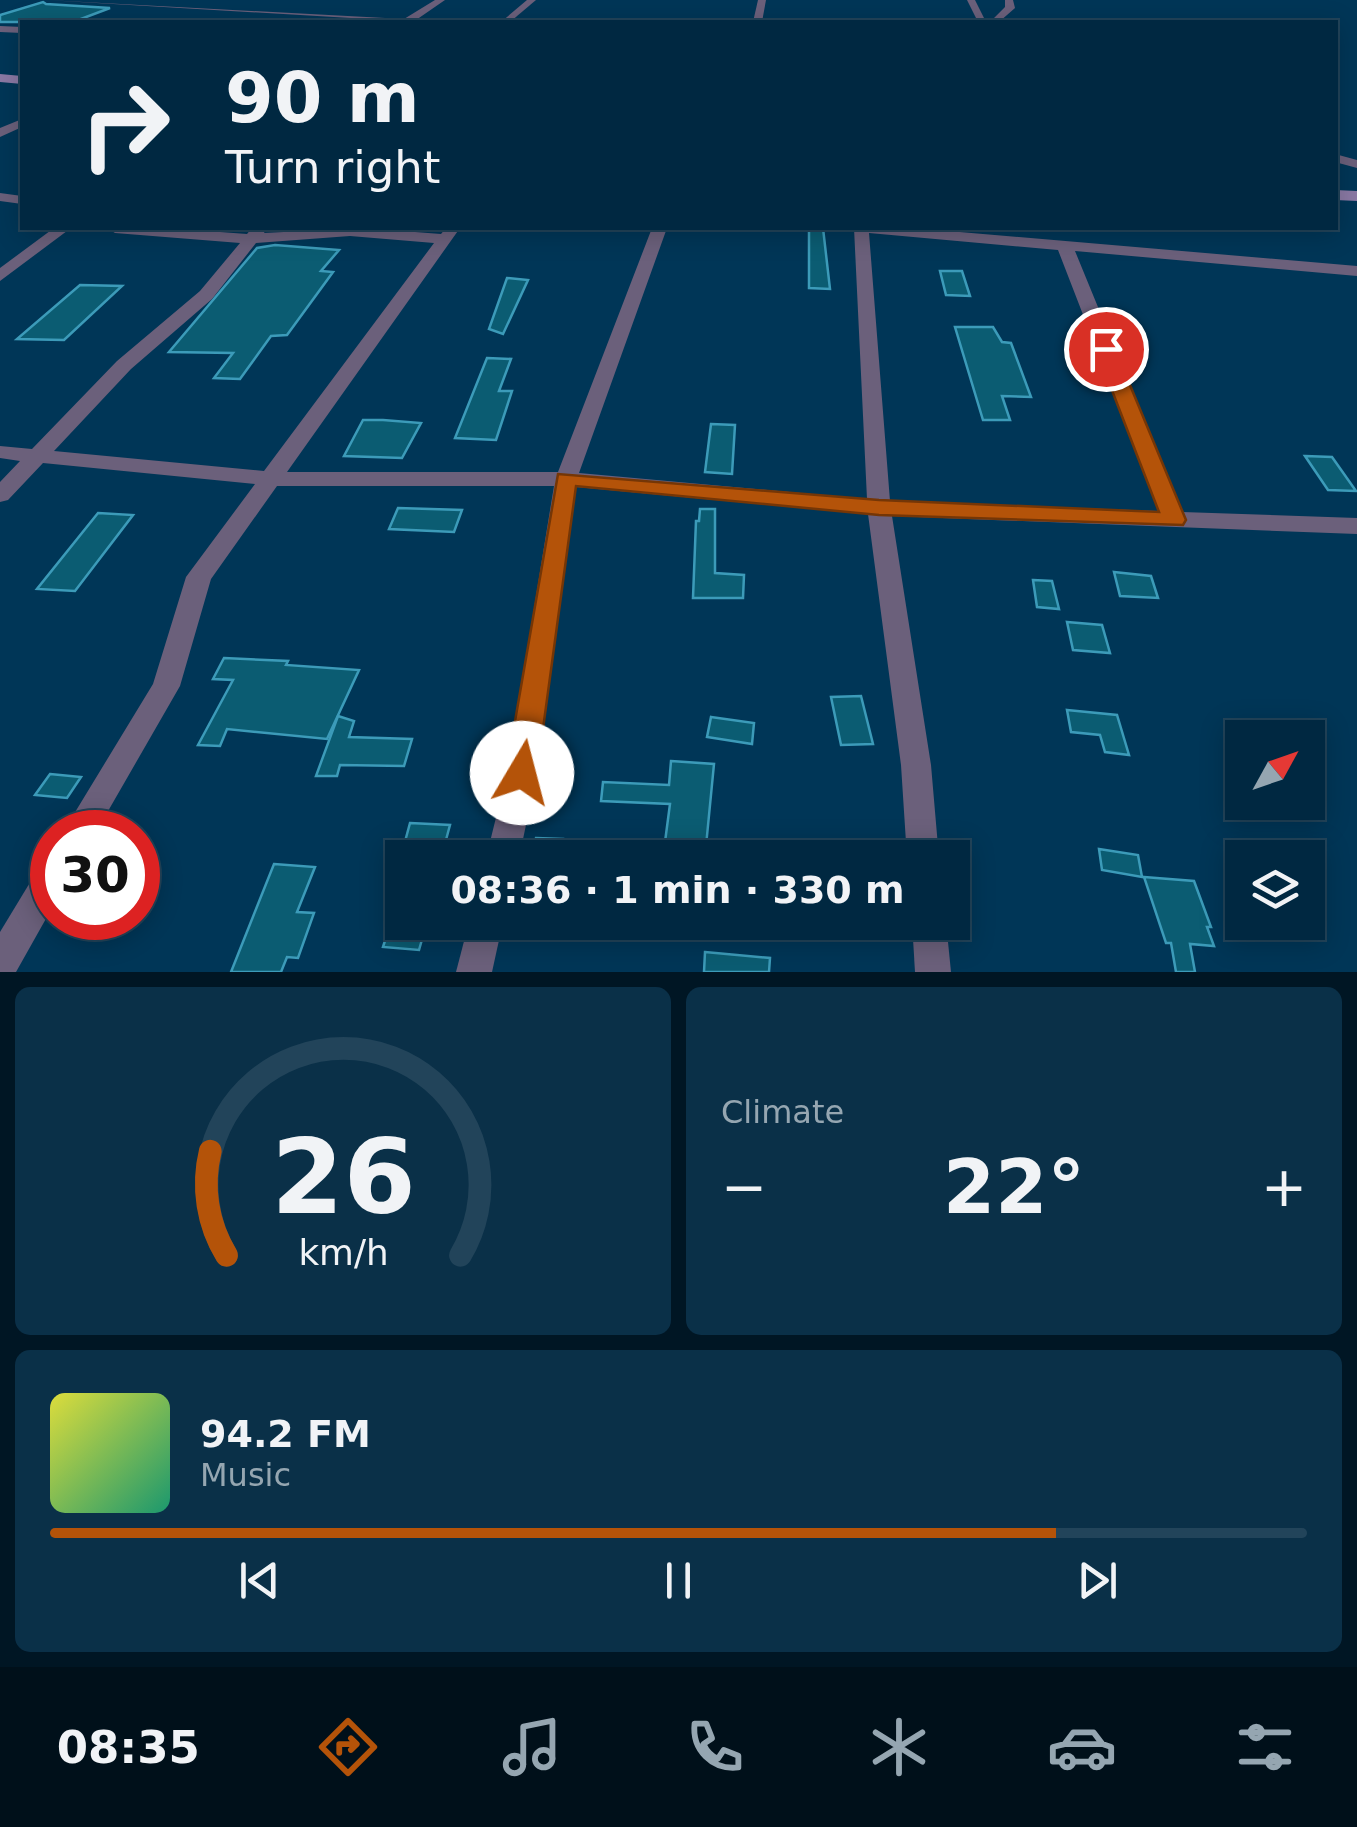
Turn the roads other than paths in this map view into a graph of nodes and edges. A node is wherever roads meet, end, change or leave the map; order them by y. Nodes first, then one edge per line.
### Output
1 (50, 0) edge
2 (299, 0) edge
3 (440, 0) edge
4 (532, 0) edge
5 (1009, 0) edge
6 (169, 8) junction
7 (267, 14) junction
8 (144, 18) dead end
9 (253, 20) edge
10 (370, 20) edge
11 (408, 20) edge
12 (507, 20) edge
13 (996, 20) edge
14 (60, 230) edge
15 (162, 230) edge
16 (659, 230) edge
17 (864, 230) edge
18 (885, 230) edge
19 (449, 233) edge
20 (255, 234) edge
21 (1064, 247) junction
22 (1357, 271) edge
23 (0, 276) edge
24 (0, 452) edge
25 (40, 457) junction
26 (566, 478) junction
27 (271, 479) junction
28 (0, 496) edge
29 (879, 508) junction
30 (1174, 520) junction
31 (1357, 526) edge
32 (92, 810) edge
33 (506, 840) edge
34 (922, 840) edge
35 (30, 915) edge
36 (482, 940) edge
37 (930, 940) edge
38 (0, 966) edge
39 (474, 972) edge
40 (933, 972) edge

1 - 6 street
2 - 7 street
3 - 11 street
4 - 12 street
5 - 13 street
6 - 7 street
6 - 8 street
7 - 9 street
7 - 10 street
14 - 23 street
15 - 20 street
16 - 26 street
17 - 29 street
18 - 21 street
19 - 20 street
19 - 27 street
20 - 25 street
21 - 22 street
21 - 30 street
24 - 25 street
25 - 27 street
25 - 28 street
26 - 27 street
26 - 29 street
26 - 33 street
27 - 32 street
29 - 30 street
29 - 34 street
30 - 31 street
35 - 38 street
36 - 39 street
37 - 40 street

